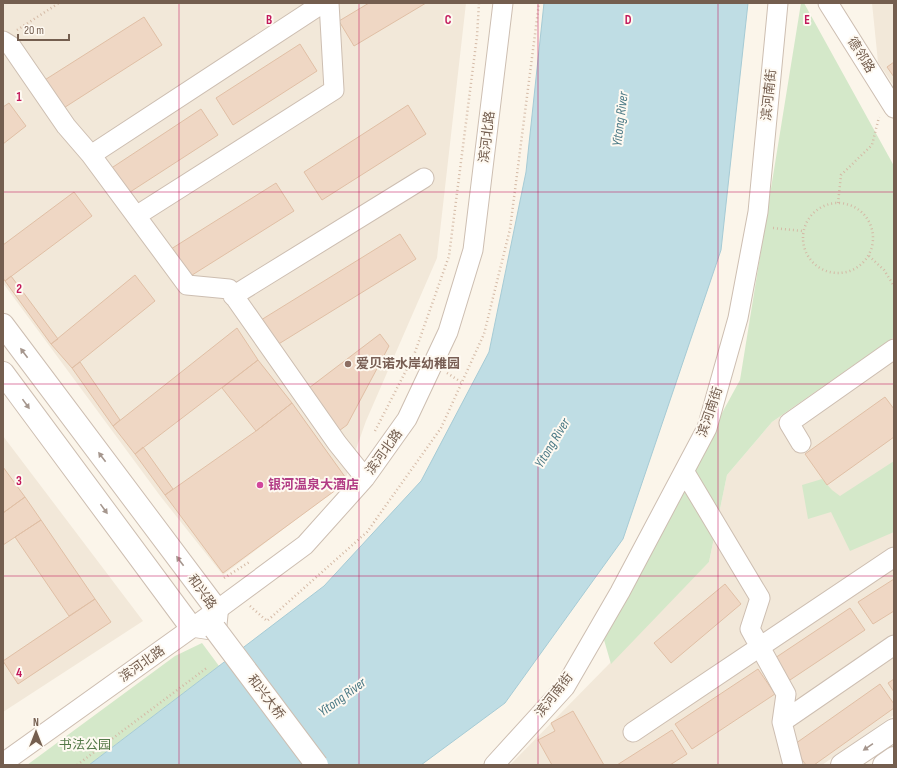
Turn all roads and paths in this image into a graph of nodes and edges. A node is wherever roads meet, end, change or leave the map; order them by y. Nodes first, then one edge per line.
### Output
1 (58, 3) edge
2 (323, 3) edge
3 (329, 3) edge
4 (479, 3) edge
5 (503, 3) edge
6 (778, 3) edge
7 (828, 3) edge
8 (8, 42) edge
9 (890, 101) edge
10 (91, 155) junction
11 (424, 178) dead end
12 (838, 202) junction
13 (136, 216) junction
14 (755, 227) junction
15 (803, 231) junction
16 (869, 256) junction
17 (894, 286) edge
18 (234, 296) junction
19 (3, 325) edge
20 (894, 349) edge
21 (443, 371) dead end
22 (3, 373) edge
23 (462, 382) dead end
24 (372, 436) dead end
25 (801, 442) dead end
26 (687, 476) dead end
27 (365, 478) junction
28 (894, 557) edge
29 (254, 559) dead end
30 (224, 578) dead end
31 (249, 604) dead end
32 (267, 621) dead end
33 (209, 622) junction
34 (894, 645) edge
35 (759, 646) junction
36 (208, 667) dead end
37 (782, 722) junction
38 (894, 730) edge
39 (632, 732) dead end
40 (894, 758) edge
41 (3, 763) edge
42 (77, 765) edge
43 (316, 765) edge
44 (494, 765) edge
45 (793, 765) edge
46 (842, 765) edge
47 (884, 765) edge

1 - 8 path
2 - 10 street
3 - 13 street
4 - 24 path
5 - 27 street, 滨河北路
6 - 14 street, 滨河南街
7 - 9 street, 德邻路
8 - 10 street
9 - 12 path
10 - 13 street
11 - 18 street
12 - 15 path
12 - 16 path
13 - 18 street
14 - 15 path
14 - 44 street, 滨河南街
15 - 16 path
16 - 17 path
18 - 27 street
33 -> 19 street, 和兴路
20 - 25 street
21 - 23 path
22 -> 33 street, 和兴路
26 - 35 street
27 - 33 street, 滨河北路
28 - 35 street
29 - 30 path
31 - 32 path
33 - 41 street, 滨河北路
33 - 43 street, 和兴大桥, bridge
34 - 37 street
35 - 37 street
35 - 39 street
36 - 42 path
37 - 45 street
38 -> 46 street
40 - 47 street

